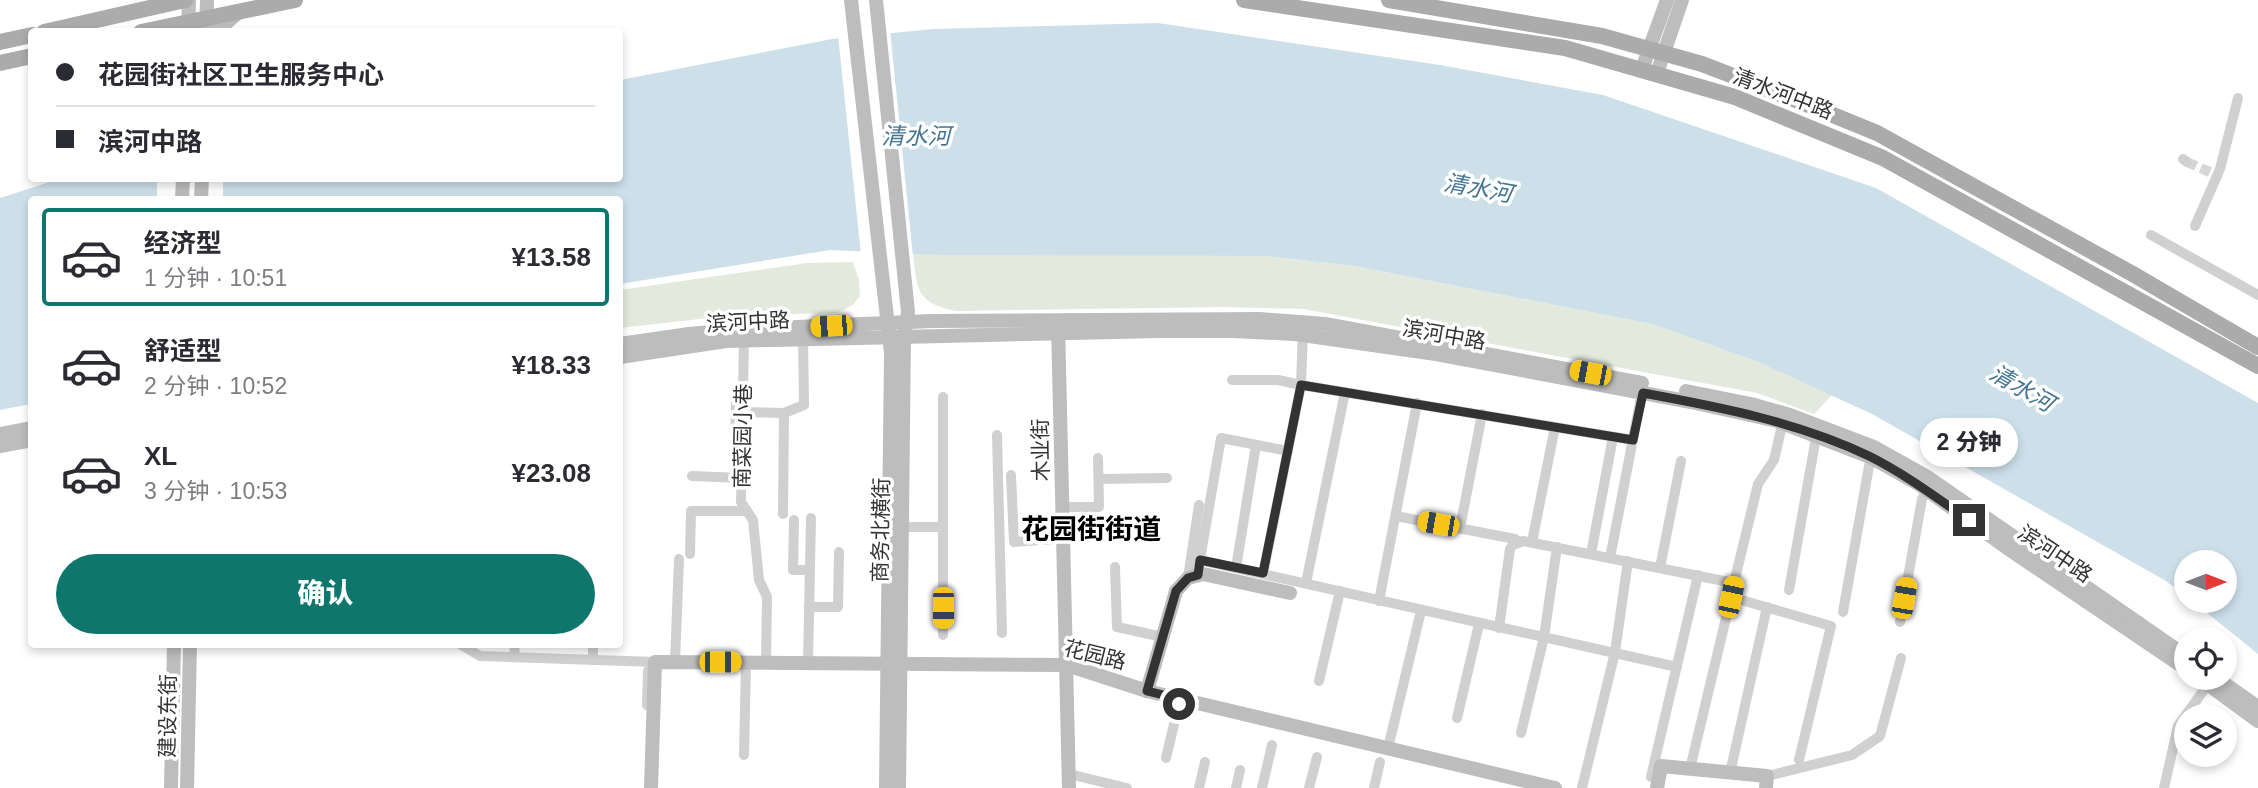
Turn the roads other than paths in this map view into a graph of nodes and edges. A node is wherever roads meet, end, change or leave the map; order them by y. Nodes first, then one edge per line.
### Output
1 (187, 0) edge
2 (207, 0) edge
3 (295, 0) edge
4 (851, 0) edge
5 (1244, 0) edge
6 (1389, 0) edge
7 (1667, 0) edge
8 (1682, 0) edge
9 (156, 4) edge
10 (1327, 6) edge
11 (877, 8) edge
12 (188, 27) edge
13 (210, 27) edge
14 (60, 28) edge
15 (28, 36) edge
16 (0, 42) edge
17 (1656, 51) junction
18 (28, 57) edge
19 (0, 64) edge
20 (1649, 71) junction
21 (2238, 97) dead end
22 (2195, 226) dead end
23 (2151, 235) dead end
24 (2258, 295) edge
25 (908, 322) junction
26 (886, 323) junction
27 (1058, 327) junction
28 (1303, 328) junction
29 (803, 333) junction
30 (745, 335) junction
31 (897, 338) junction
32 (2257, 343) edge
33 (623, 344) edge
34 (623, 357) edge
35 (2258, 366) edge
36 (1232, 380) dead end
37 (1301, 385) junction
38 (1643, 388) junction
39 (1345, 392) junction
40 (736, 395) dead end
41 (943, 397) dead end
42 (1418, 403) junction
43 (743, 412) junction
44 (784, 413) junction
45 (1482, 414) junction
46 (1784, 418) junction
47 (1555, 427) junction
48 (28, 429) edge
49 (1817, 430) junction
50 (0, 433) edge
51 (997, 435) dead end
52 (1613, 437) junction
53 (1633, 440) junction
54 (28, 441) edge
55 (1256, 445) junction
56 (0, 446) edge
57 (1288, 451) junction
58 (1873, 452) junction
59 (742, 458) junction
60 (1098, 458) dead end
61 (1681, 461) dead end
62 (1011, 475) dead end
63 (692, 476) dead end
64 (742, 478) junction
65 (1167, 478) dead end
66 (1099, 479) junction
67 (1931, 486) junction
68 (1199, 505) dead end
69 (1063, 507) junction
70 (747, 511) junction
71 (783, 514) dead end
72 (1396, 516) junction
73 (811, 518) dead end
74 (794, 520) dead end
75 (895, 526) junction
76 (943, 527) junction
77 (1460, 528) junction
78 (1028, 541) tunnel mouth
79 (1000, 542) junction
80 (1014, 542) junction
81 (1518, 542) junction
82 (1532, 542) junction
83 (1557, 547) junction
84 (839, 552) dead end
85 (690, 554) dead end
86 (1591, 554) junction
87 (1611, 558) junction
88 (679, 559) dead end
89 (1628, 561) junction
90 (1115, 567) dead end
91 (1236, 568) junction
92 (1660, 568) junction
93 (810, 570) junction
94 (1195, 571) junction
95 (1263, 573) junction
96 (1698, 575) junction
97 (1306, 583) junction
98 (1734, 583) junction
99 (1789, 590) dead end
100 (1340, 591) junction
101 (1290, 593) dead end
102 (1731, 597) junction
103 (1379, 601) junction
104 (809, 607) junction
105 (1768, 607) junction
106 (1422, 611) junction
107 (1843, 612) dead end
108 (1900, 622) dead end
109 (1479, 624) junction
110 (1499, 628) junction
111 (1002, 633) dead end
112 (943, 635) dead end
113 (1163, 637) junction
114 (1544, 637) junction
115 (174, 648) edge
116 (190, 648) edge
117 (467, 648) edge
118 (514, 648) edge
119 (593, 648) edge
120 (2174, 648) edge
121 (1615, 652) junction
122 (514, 657) junction
123 (1901, 658) dead end
124 (2174, 659) edge
125 (593, 660) junction
126 (675, 662) junction
127 (746, 663) junction
128 (765, 663) junction
129 (808, 663) junction
130 (894, 664) junction
131 (1067, 665) junction
132 (1677, 667) junction
133 (651, 673) junction
134 (1319, 681) dead end
135 (2202, 690) edge
136 (2222, 690) edge
137 (2228, 690) edge
138 (1147, 691) junction
139 (1180, 699) junction
140 (2258, 707) edge
141 (1457, 718) dead end
142 (2258, 721) edge
143 (1521, 733) dead end
144 (1272, 745) dead end
145 (1388, 748) junction
146 (744, 755) dead end
147 (1317, 757) dead end
148 (1166, 758) dead end
149 (1799, 760) dead end
150 (1205, 762) dead end
151 (1380, 762) dead end
152 (1690, 769) junction
153 (1240, 770) dead end
154 (1730, 773) junction
155 (1656, 777) edge
156 (1069, 781) edge
157 (1767, 782) edge
158 (648, 786) edge
159 (171, 788) edge
160 (187, 788) edge
161 (886, 788) edge
162 (899, 788) edge
163 (1127, 788) edge
164 (1199, 788) edge
165 (1236, 788) edge
166 (1262, 788) edge
167 (1309, 788) edge
168 (1374, 788) edge
169 (1555, 788) edge
170 (1582, 788) edge
171 (2164, 788) edge

1 - 9 main road
1 - 12 main road
2 - 13 main road
3 - 13 main road
4 - 26 main road, 商务北横街
5 - 10 main road, 清水河中路
6 - 17 main road, 清水河中路
7 - 17 main road
8 - 17 main road
9 - 14 main road
10 - 20 main road, 清水河中路
11 - 25 main road, 商务北横街
12 - 13 main road
15 - 16 main road
17 - 20 main road
17 - 32 main road, 清水河中路
18 - 19 main road
20 - 35 main road, 清水河中路
21 - 22 street
23 - 24 street
25 - 26 main road, 滨河中路
25 - 27 main road, 滨河中路
25 - 31 main road, 商务北横街
26 - 29 main road, 滨河中路
26 - 31 main road, 商务北横街
27 - 28 main road, 滨河中路
27 - 31 main road, 滨河中路
27 - 69 main road, 木业街
28 - 37 street
28 - 38 main road, 滨河中路
29 - 30 main road, 滨河中路
29 - 31 main road, 滨河中路
29 - 44 street
30 - 33 main road, 滨河中路
30 - 34 main road, 滨河中路
30 - 43 street, 南菜园小巷
31 - 75 main road, 商务北横街
36 - 37 street
37 - 39 street
37 - 57 street
38 - 46 main road, 滨河中路
38 - 53 street
39 - 42 street
39 - 97 street
40 - 59 street
41 - 76 street
42 - 45 street
42 - 72 street
43 - 44 street
43 - 59 street, 南菜园小巷
44 - 71 street
45 - 47 street
45 - 77 street
46 - 49 main road, 滨河中路
46 - 98 street
47 - 52 street
47 - 82 street
48 - 50 main road
49 - 58 main road, 滨河中路
49 - 99 street
51 - 79 street
52 - 53 street
52 - 86 street
53 - 87 street
54 - 56 main road
55 - 57 street
55 - 91 street
55 - 94 street
57 - 95 street
58 - 67 main road, 滨河中路
58 - 107 street
59 - 64 street, 南菜园小巷
60 - 66 street
61 - 92 street
62 - 80 street
63 - 64 street
64 - 70 street, 南菜园小巷
65 - 66 street
66 - 69 street
67 - 108 street
67 - 120 main road, 滨河中路
67 - 124 main road, 滨河中路
68 - 94 street
69 - 131 main road, 木业街
70 - 85 street
70 - 128 street, 南菜园小巷
72 - 77 street
72 - 103 street
73 - 93 street
74 - 93 street
75 - 76 street
75 - 130 main road, 商务北横街
76 - 112 street
77 - 81 street
78 - 80 street
79 - 80 street
79 - 111 street
81 - 82 street
81 - 110 street
82 - 83 street
83 - 86 street
83 - 114 street
84 - 104 street
86 - 87 street
87 - 89 street
88 - 126 street
89 - 92 street
89 - 121 street
90 - 113 street
91 - 94 street
91 - 95 street
92 - 96 street
93 - 104 street
94 - 101 main road
94 - 113 main road
95 - 97 street
96 - 98 street
96 - 132 street
97 - 100 street
98 - 102 street
100 - 103 street
100 - 134 street
102 - 105 street
102 - 152 street
103 - 106 street
104 - 129 street
105 - 149 street
105 - 154 street
106 - 109 street
106 - 145 street
109 - 110 street
109 - 141 street
110 - 114 street
113 - 138 main road
114 - 121 street
114 - 143 street
115 - 159 main road, 建设东街
116 - 160 main road, 建设东街
117 - 122 street
118 - 122 street
119 - 125 street
121 - 132 street
121 - 170 street
122 - 125 street
123 - 157 street
125 - 133 street
126 - 127 main road, 花园路
126 - 133 main road, 花园路
127 - 128 main road, 花园路
127 - 146 street
128 - 129 main road, 花园路
129 - 130 main road, 花园路
130 - 131 main road, 花园路
130 - 161 main road, 商务北横街
130 - 162 main road, 商务北横街
131 - 138 main road, 花园路
131 - 156 main road, 木业街
132 - 155 street
133 - 158 main road
135 - 171 street
136 - 142 main road
137 - 140 main road
138 - 139 main road, 花园路
139 - 145 main road, 花园路
139 - 148 street
144 - 166 street
145 - 169 main road, 花园路
147 - 167 street
150 - 164 street
151 - 168 street
152 - 154 main road
152 - 155 main road
153 - 165 street
154 - 157 main road
156 - 163 street

